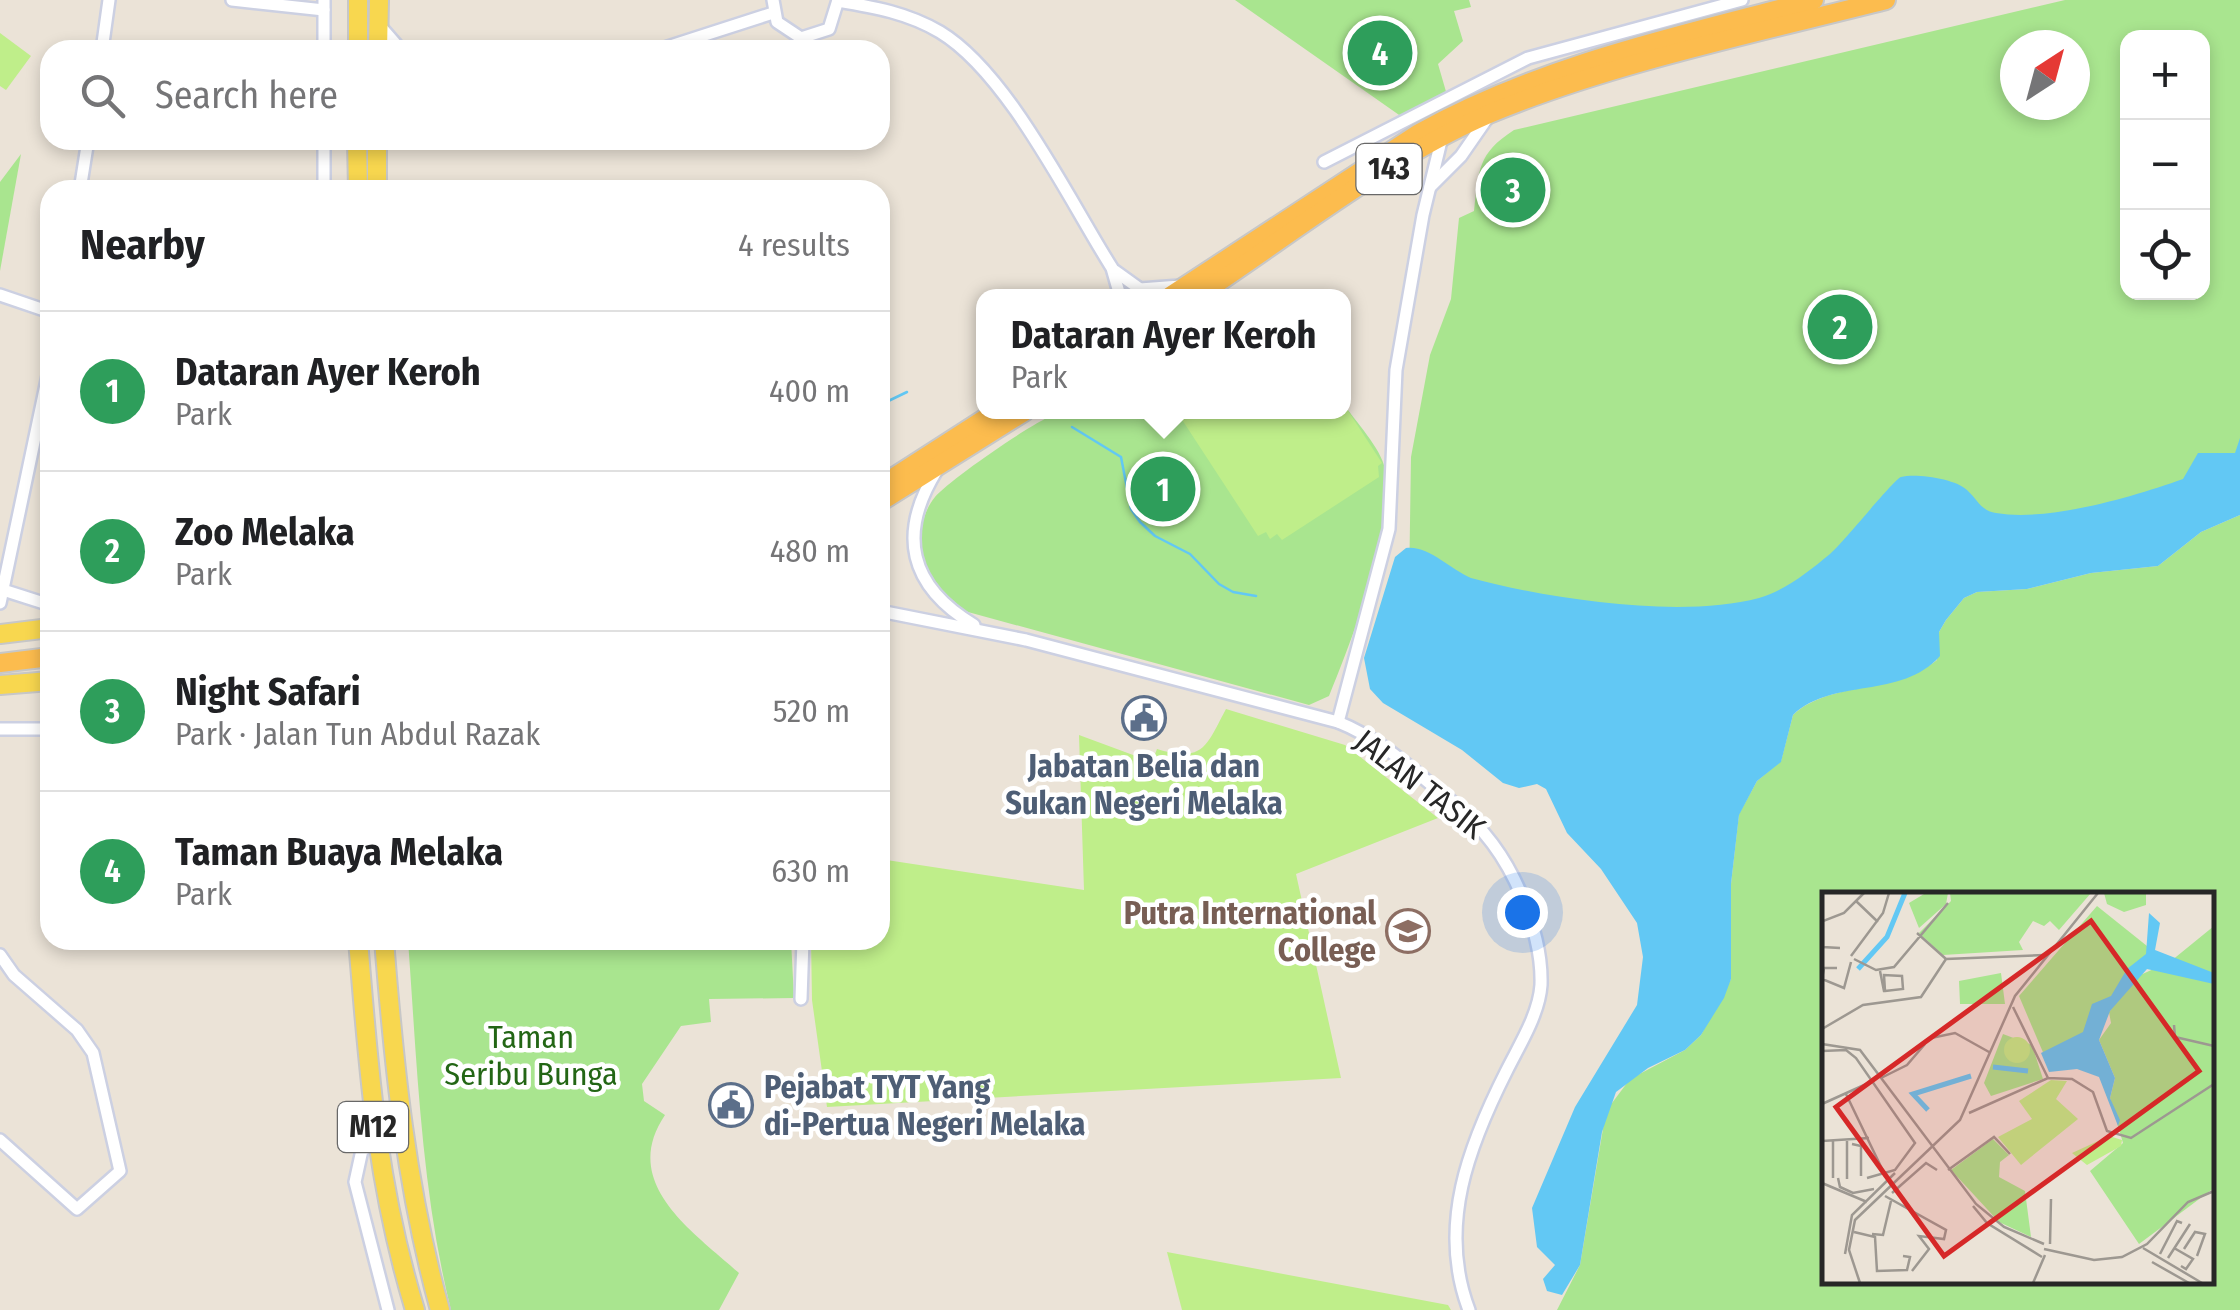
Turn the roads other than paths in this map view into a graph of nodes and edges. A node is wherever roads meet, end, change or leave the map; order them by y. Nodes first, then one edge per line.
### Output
1 (109, 0) edge
2 (232, 0) edge
3 (358, 0) edge
4 (379, 0) edge
5 (838, 0) edge
6 (1742, 0) edge
7 (1814, 0) edge
8 (1828, 0) edge
9 (1840, 0) edge
10 (1877, 2) edge
11 (324, 5) edge
12 (773, 6) edge
13 (1809, 20) junction
14 (379, 24) junction
15 (103, 40) edge
16 (324, 40) edge
17 (358, 40) edge
18 (378, 40) edge
19 (393, 40) edge
20 (684, 40) edge
21 (1485, 77) junction
22 (1492, 105) junction
23 (1442, 137) junction
24 (86, 150) edge
25 (324, 150) edge
26 (358, 150) edge
27 (377, 150) edge
28 (1324, 162) dead end
29 (82, 180) edge
30 (324, 180) edge
31 (358, 180) edge
32 (377, 180) edge
33 (1428, 190) junction
34 (1112, 268) junction
35 (1118, 289) edge
36 (1140, 289) edge
37 (1194, 289) edge
38 (1195, 289) edge
39 (0, 295) edge
40 (40, 309) edge
41 (40, 413) edge
42 (985, 419) edge
43 (1013, 419) edge
44 (938, 468) junction
45 (890, 484) edge
46 (1, 594) edge
47 (40, 602) edge
48 (890, 613) edge
49 (40, 629) edge
50 (982, 630) junction
51 (0, 634) edge
52 (40, 647) edge
53 (0, 651) edge
54 (40, 658) edge
55 (0, 663) edge
56 (40, 681) edge
57 (0, 685) edge
58 (1338, 722) junction
59 (0, 729) edge
60 (40, 729) edge
61 (359, 950) edge
62 (385, 950) edge
63 (803, 950) edge
64 (0, 955) edge
65 (801, 999) dead end
66 (0, 1140) edge
67 (375, 1144) junction
68 (388, 1310) edge
69 (415, 1310) edge
70 (440, 1310) edge
71 (1469, 1310) edge

1 - 15 street
2 - 11 street
3 - 17 main road
4 - 14 main road
5 - 12 street
5 - 34 street
6 - 21 street
7 - 22 highway, 143
8 - 13 highway
9 - 10 highway
10 - 13 highway, 143
11 - 16 street
12 - 20 street
13 - 22 highway, 143
14 - 18 main road
14 - 19 street
21 - 22 street
21 - 28 street
22 - 23 highway, 143
22 - 33 street
22 - 37 highway, 143
23 - 33 street
23 - 38 highway, 143
24 - 29 street
25 - 30 street
26 - 31 main road
27 - 32 main road
33 - 58 street
34 - 35 street
34 - 36 street
39 - 40 street
41 - 46 street
42 - 45 highway
43 - 44 highway
44 - 45 highway
44 - 50 street, JALAN TASIK
46 - 47 street
48 - 50 street, JALAN TASIK
49 - 51 main road
50 - 58 street, JALAN TASIK
52 - 53 highway
54 - 55 highway
56 - 57 main road
58 - 71 street, JALAN TASIK
59 - 60 street
61 - 67 main road, M12
62 - 70 main road, M12
63 - 65 street
64 - 66 street
67 - 68 street
67 - 69 main road, M12

